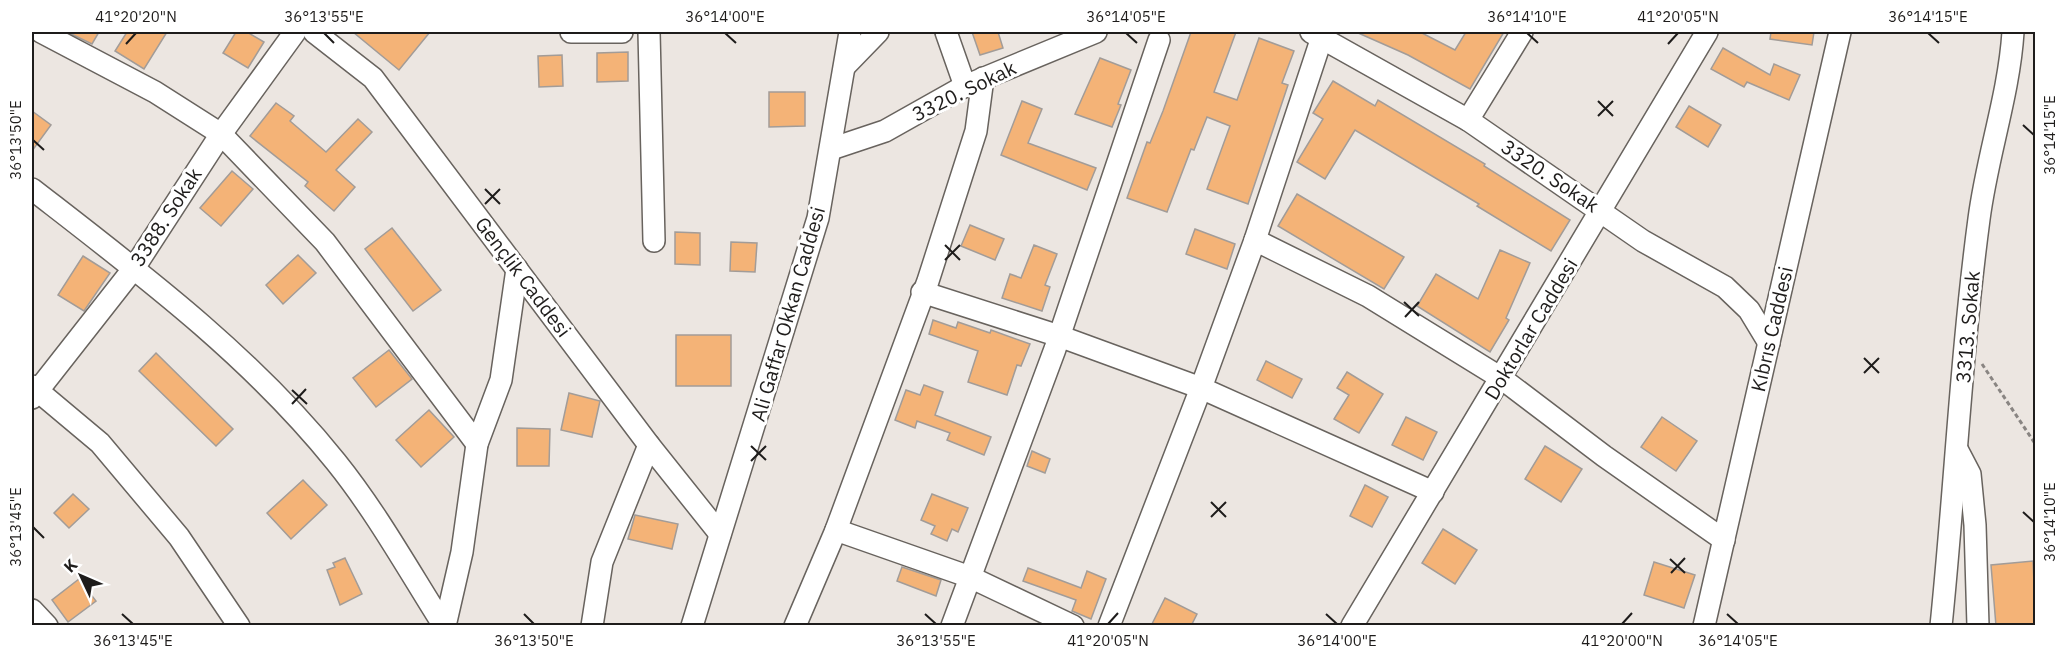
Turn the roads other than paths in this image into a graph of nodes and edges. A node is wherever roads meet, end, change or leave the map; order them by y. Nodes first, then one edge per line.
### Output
1 (41, 32) edge
2 (295, 32) edge
3 (314, 32) edge
4 (571, 32) edge
5 (622, 32) edge
6 (649, 32) edge
7 (850, 32) edge
8 (878, 32) edge
9 (946, 32) edge
10 (1096, 32) edge
11 (1522, 32) edge
12 (1707, 32) edge
13 (1840, 32) edge
14 (2013, 32) edge
15 (1330, 37) edge
16 (1158, 40) dead end
17 (846, 65) junction
18 (974, 82) junction
19 (1468, 120) junction
20 (220, 134) junction
21 (831, 149) junction
22 (32, 189) edge
23 (1601, 211) junction
24 (1255, 240) junction
25 (654, 241) dead end
26 (134, 268) junction
27 (517, 269) junction
28 (922, 292) junction
29 (1059, 336) junction
30 (1769, 343) junction
31 (1501, 378) junction
32 (1201, 388) junction
33 (34, 392) edge
34 (477, 444) junction
35 (649, 445) junction
36 (1957, 450) junction
37 (1433, 492) junction
38 (836, 530) junction
39 (720, 534) junction
40 (1724, 540) junction
41 (970, 577) junction
42 (32, 610) edge
43 (47, 626) edge
44 (239, 626) edge
45 (445, 626) edge
46 (592, 626) edge
47 (692, 626) edge
48 (795, 626) edge
49 (952, 626) edge
50 (1072, 626) edge
51 (1109, 626) edge
52 (1352, 626) edge
53 (1704, 626) edge
54 (1941, 626) edge
55 (1978, 626) edge

1 - 20 street
2 - 20 street, 3388. Sokak
3 - 27 street, Gençlik Caddesi
4 - 5 street
6 - 25 street
7 - 17 street, Ali Gaffar Okkan Caddesi
8 - 17 street
9 - 18 street
10 - 18 street, 3320. Sokak
11 - 19 street
12 - 23 street, Doktorlar Caddesi
13 - 30 street, Kıbrıs Caddesi
14 - 36 street, 3313. Sokak
15 - 19 street, 3320. Sokak
15 - 24 street
16 - 29 street
17 - 21 street, Ali Gaffar Okkan Caddesi
18 - 21 street, 3320. Sokak
18 - 28 street
19 - 23 street, 3320. Sokak
20 - 26 street, 3388. Sokak
20 - 34 street
21 - 39 street, Ali Gaffar Okkan Caddesi
22 - 26 street
23 - 30 street, 3320. Sokak
23 - 31 street, Doktorlar Caddesi
24 - 31 street
24 - 32 street
26 - 33 street, 3388. Sokak
26 - 45 street
27 - 34 street
27 - 35 street, Gençlik Caddesi
28 - 29 street
28 - 38 street
29 - 32 street
29 - 41 street
30 - 40 street, Kıbrıs Caddesi
31 - 37 street, Doktorlar Caddesi
31 - 40 street
32 - 37 street
32 - 51 street
33 - 44 street
34 - 45 street
35 - 39 street, Gençlik Caddesi
35 - 46 street
36 - 54 street, 3313. Sokak
36 - 55 street
37 - 52 street, Doktorlar Caddesi
38 - 41 street
38 - 48 street
39 - 47 street, Ali Gaffar Okkan Caddesi
40 - 53 street, Kıbrıs Caddesi
41 - 49 street
41 - 50 street
42 - 43 street

